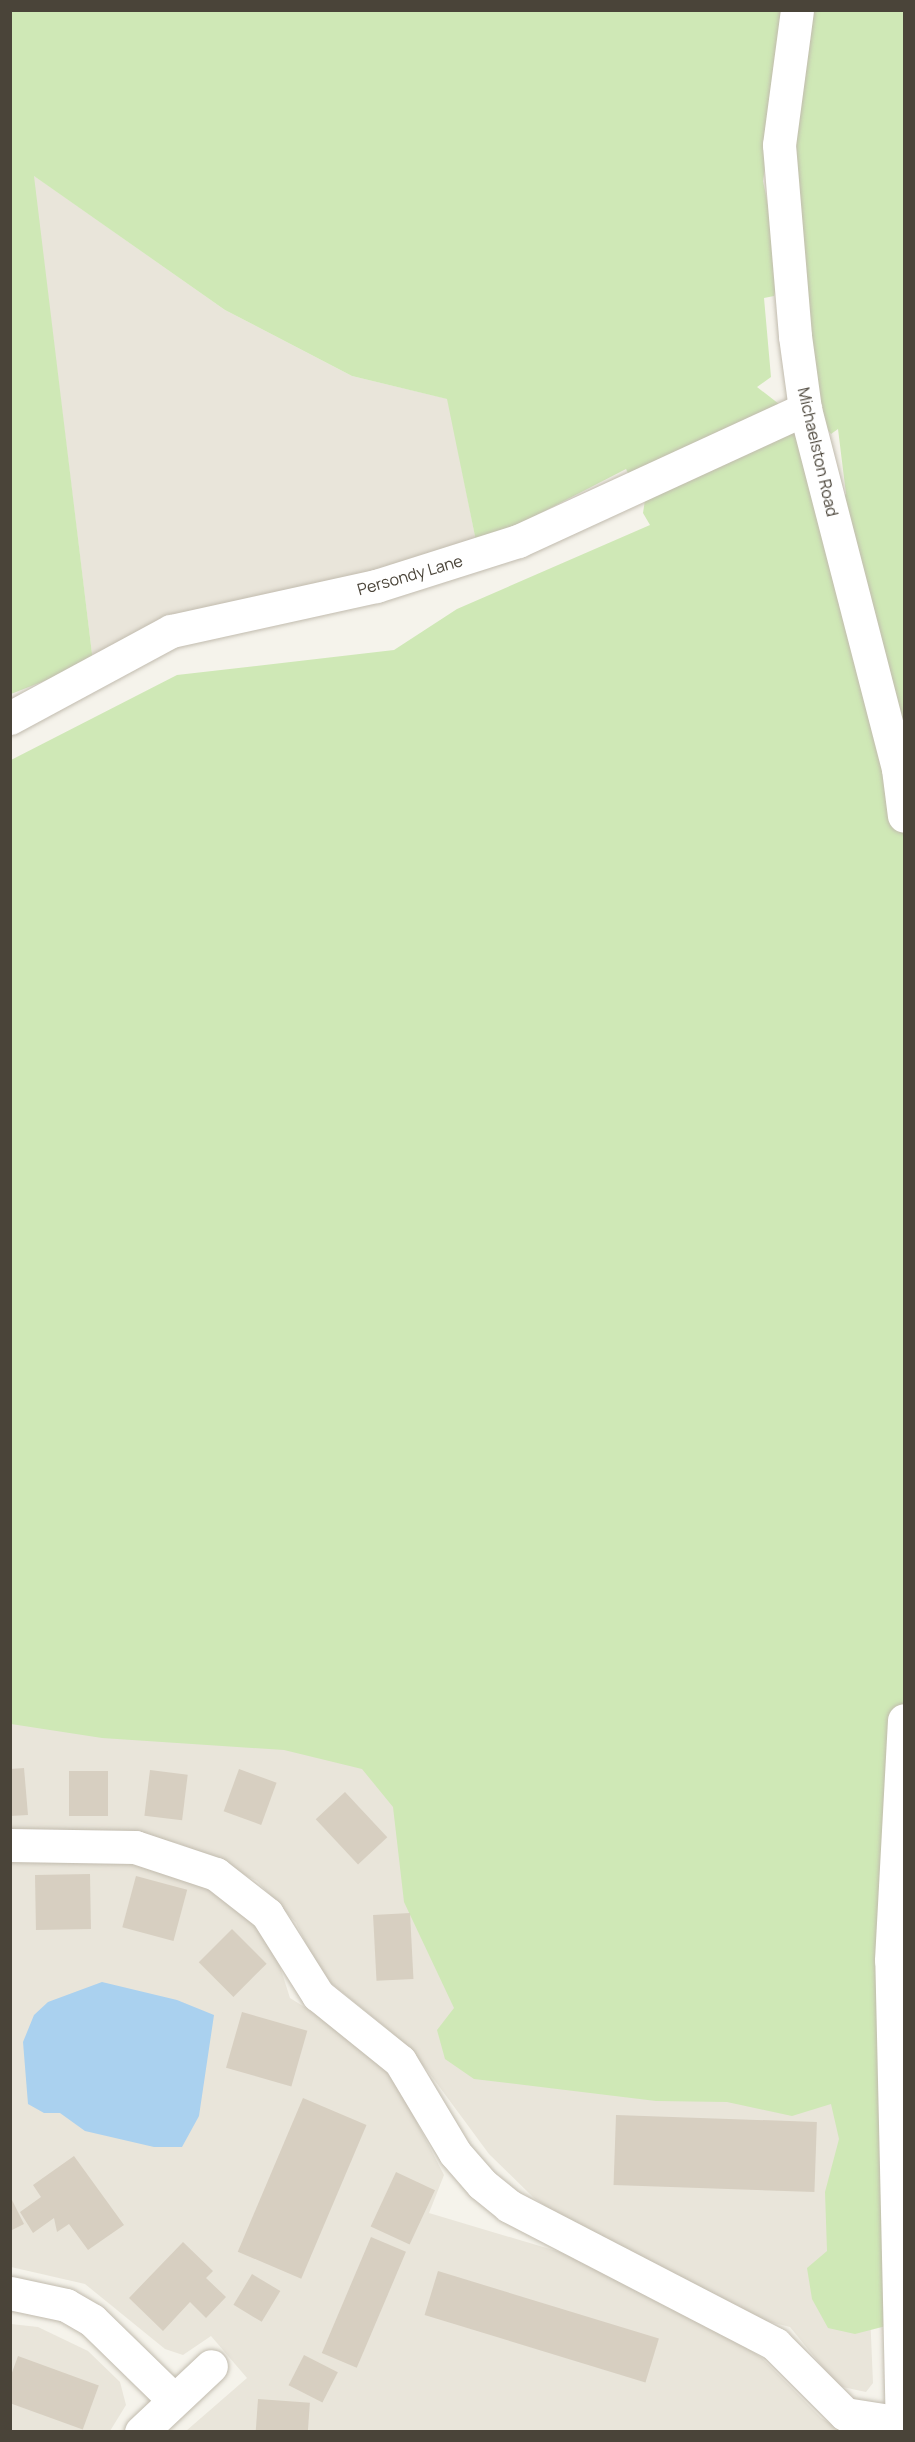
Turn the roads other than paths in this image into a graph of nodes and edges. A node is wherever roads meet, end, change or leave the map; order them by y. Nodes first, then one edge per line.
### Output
1 (797, 10) edge
2 (805, 409) junction
3 (10, 718) edge
4 (904, 816) edge
5 (904, 1720) edge
6 (10, 1845) edge
7 (10, 2294) edge
8 (903, 2348) edge
9 (211, 2366) dead end
10 (173, 2399) junction
11 (902, 2427) edge
12 (141, 2432) edge

1 - 2 street, Michaelston Road
2 - 3 street, Persondy Lane
2 - 4 street, Michaelston Road
5 - 8 street
6 - 11 street
7 - 10 street
8 - 11 street
9 - 10 street
10 - 12 street

